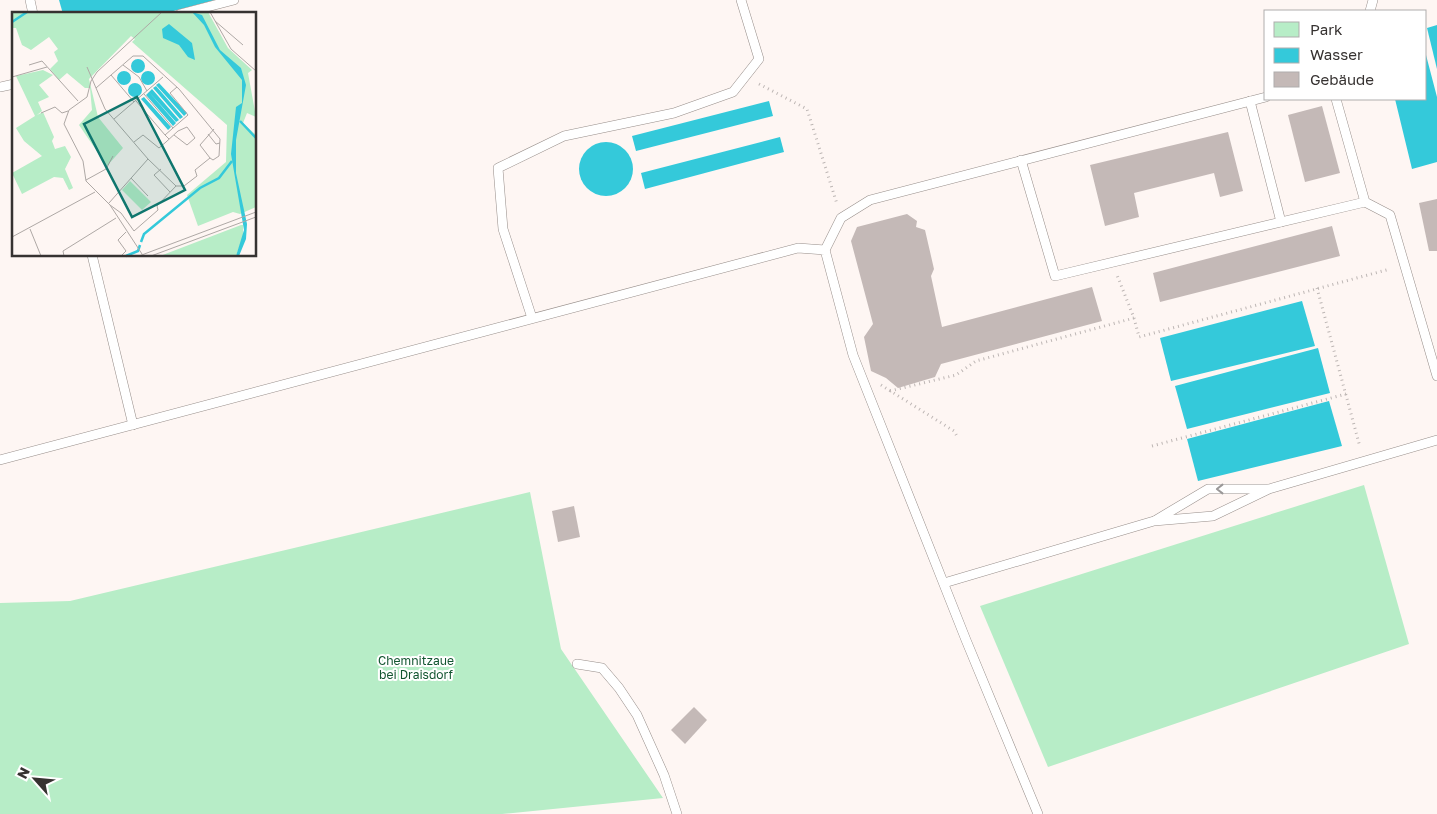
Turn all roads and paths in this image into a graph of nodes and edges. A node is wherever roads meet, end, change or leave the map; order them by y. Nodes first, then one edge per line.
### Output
1 (234, 0) edge
2 (741, 0) edge
3 (188, 12) edge
4 (745, 77) junction
5 (1264, 98) edge
6 (1336, 100) edge
7 (1250, 101) junction
8 (1021, 160) junction
9 (1365, 202) junction
10 (841, 218) junction
11 (1281, 222) junction
12 (825, 250) junction
13 (92, 256) edge
14 (1112, 262) junction
15 (1405, 265) junction
16 (1318, 288) junction
17 (532, 318) junction
18 (1134, 318) junction
19 (860, 372) junction
20 (1437, 376) edge
21 (890, 391) junction
22 (1346, 394) junction
23 (133, 424) junction
24 (958, 438) dead end
25 (1437, 440) edge
26 (1152, 446) dead end
27 (0, 460) edge
28 (1364, 462) junction
29 (1269, 489) junction
30 (1154, 521) junction
31 (944, 583) junction
32 (577, 664) dead end
33 (677, 814) edge
34 (1038, 814) edge

1 - 3 lane
2 - 4 lane
4 - 10 path
4 - 17 lane
5 - 7 lane
6 - 9 lane
7 - 8 lane
7 - 11 lane
8 - 10 lane
8 - 14 lane
9 - 11 lane
9 - 15 lane
10 - 12 lane
11 - 14 lane
12 - 17 lane
12 - 19 lane
13 - 23 lane
14 - 18 path
15 - 16 path
15 - 20 lane
16 - 18 path
16 - 22 path
17 - 23 lane
18 - 21 path
19 - 21 path
19 - 31 lane
21 - 24 path
22 - 26 path
22 - 28 path
23 - 27 lane
25 - 28 lane
28 - 29 lane
29 - 30 lane
29 -> 30 lane
30 - 31 lane
31 - 34 lane
32 - 33 lane

